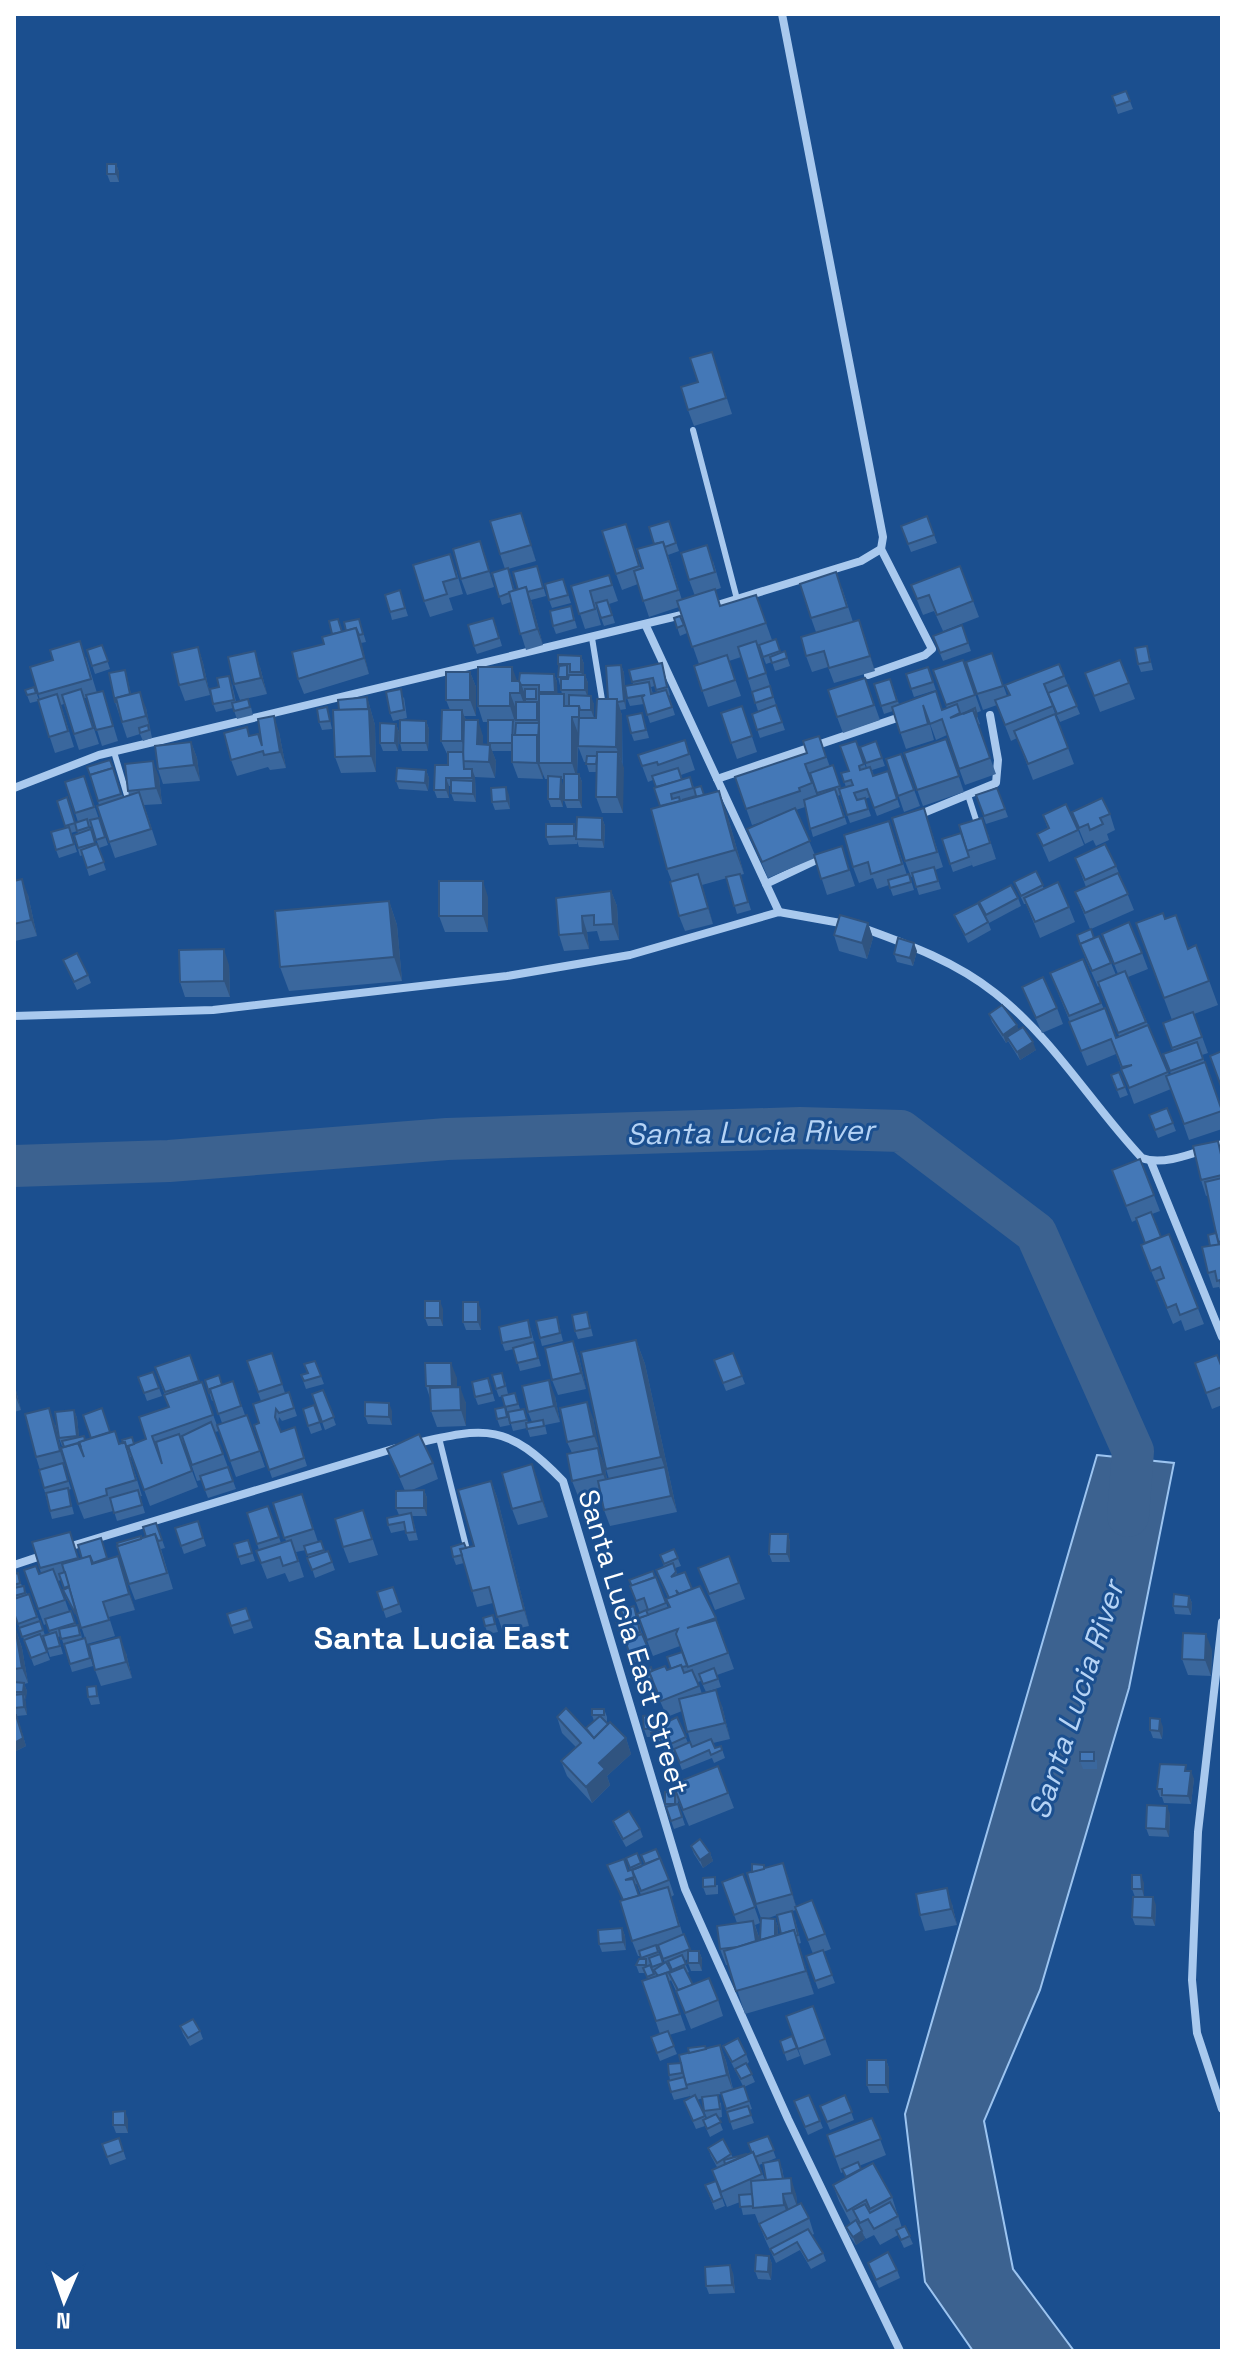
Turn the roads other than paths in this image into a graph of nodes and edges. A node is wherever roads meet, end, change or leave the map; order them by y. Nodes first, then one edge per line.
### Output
1 (782, 14) edge
2 (693, 430) dead end
3 (881, 549) junction
4 (737, 599) junction
5 (646, 626) junction
6 (592, 638) junction
7 (868, 675) dead end
8 (921, 708) edge
9 (604, 712) edge
10 (990, 715) dead end
11 (114, 752) junction
12 (717, 779) junction
13 (14, 788) edge
14 (968, 795) junction
15 (131, 808) edge
16 (904, 821) edge
17 (979, 830) edge
18 (835, 852) edge
19 (766, 884) junction
20 (779, 912) junction
21 (14, 1016) edge
22 (1222, 1144) edge
23 (1151, 1162) junction
24 (1222, 1337) edge
25 (439, 1438) junction
26 (467, 1550) edge
27 (14, 1565) edge
28 (1222, 1622) edge
29 (1222, 2109) edge
30 (900, 2351) edge

1 - 3 street
2 - 4 lane
3 - 4 street
3 - 7 street
4 - 5 street
5 - 6 street
5 - 12 street
6 - 9 lane
6 - 11 street
8 - 12 street
10 - 14 street
11 - 13 street
11 - 15 lane
12 - 19 street
14 - 16 street
14 - 17 lane
18 - 19 street
19 - 20 street
20 - 21 street
20 - 23 street
22 - 23 street
23 - 24 street
25 - 26 lane
25 - 27 street, Santa Lucia East Street
25 - 30 street, Santa Lucia East Street
28 - 29 street

